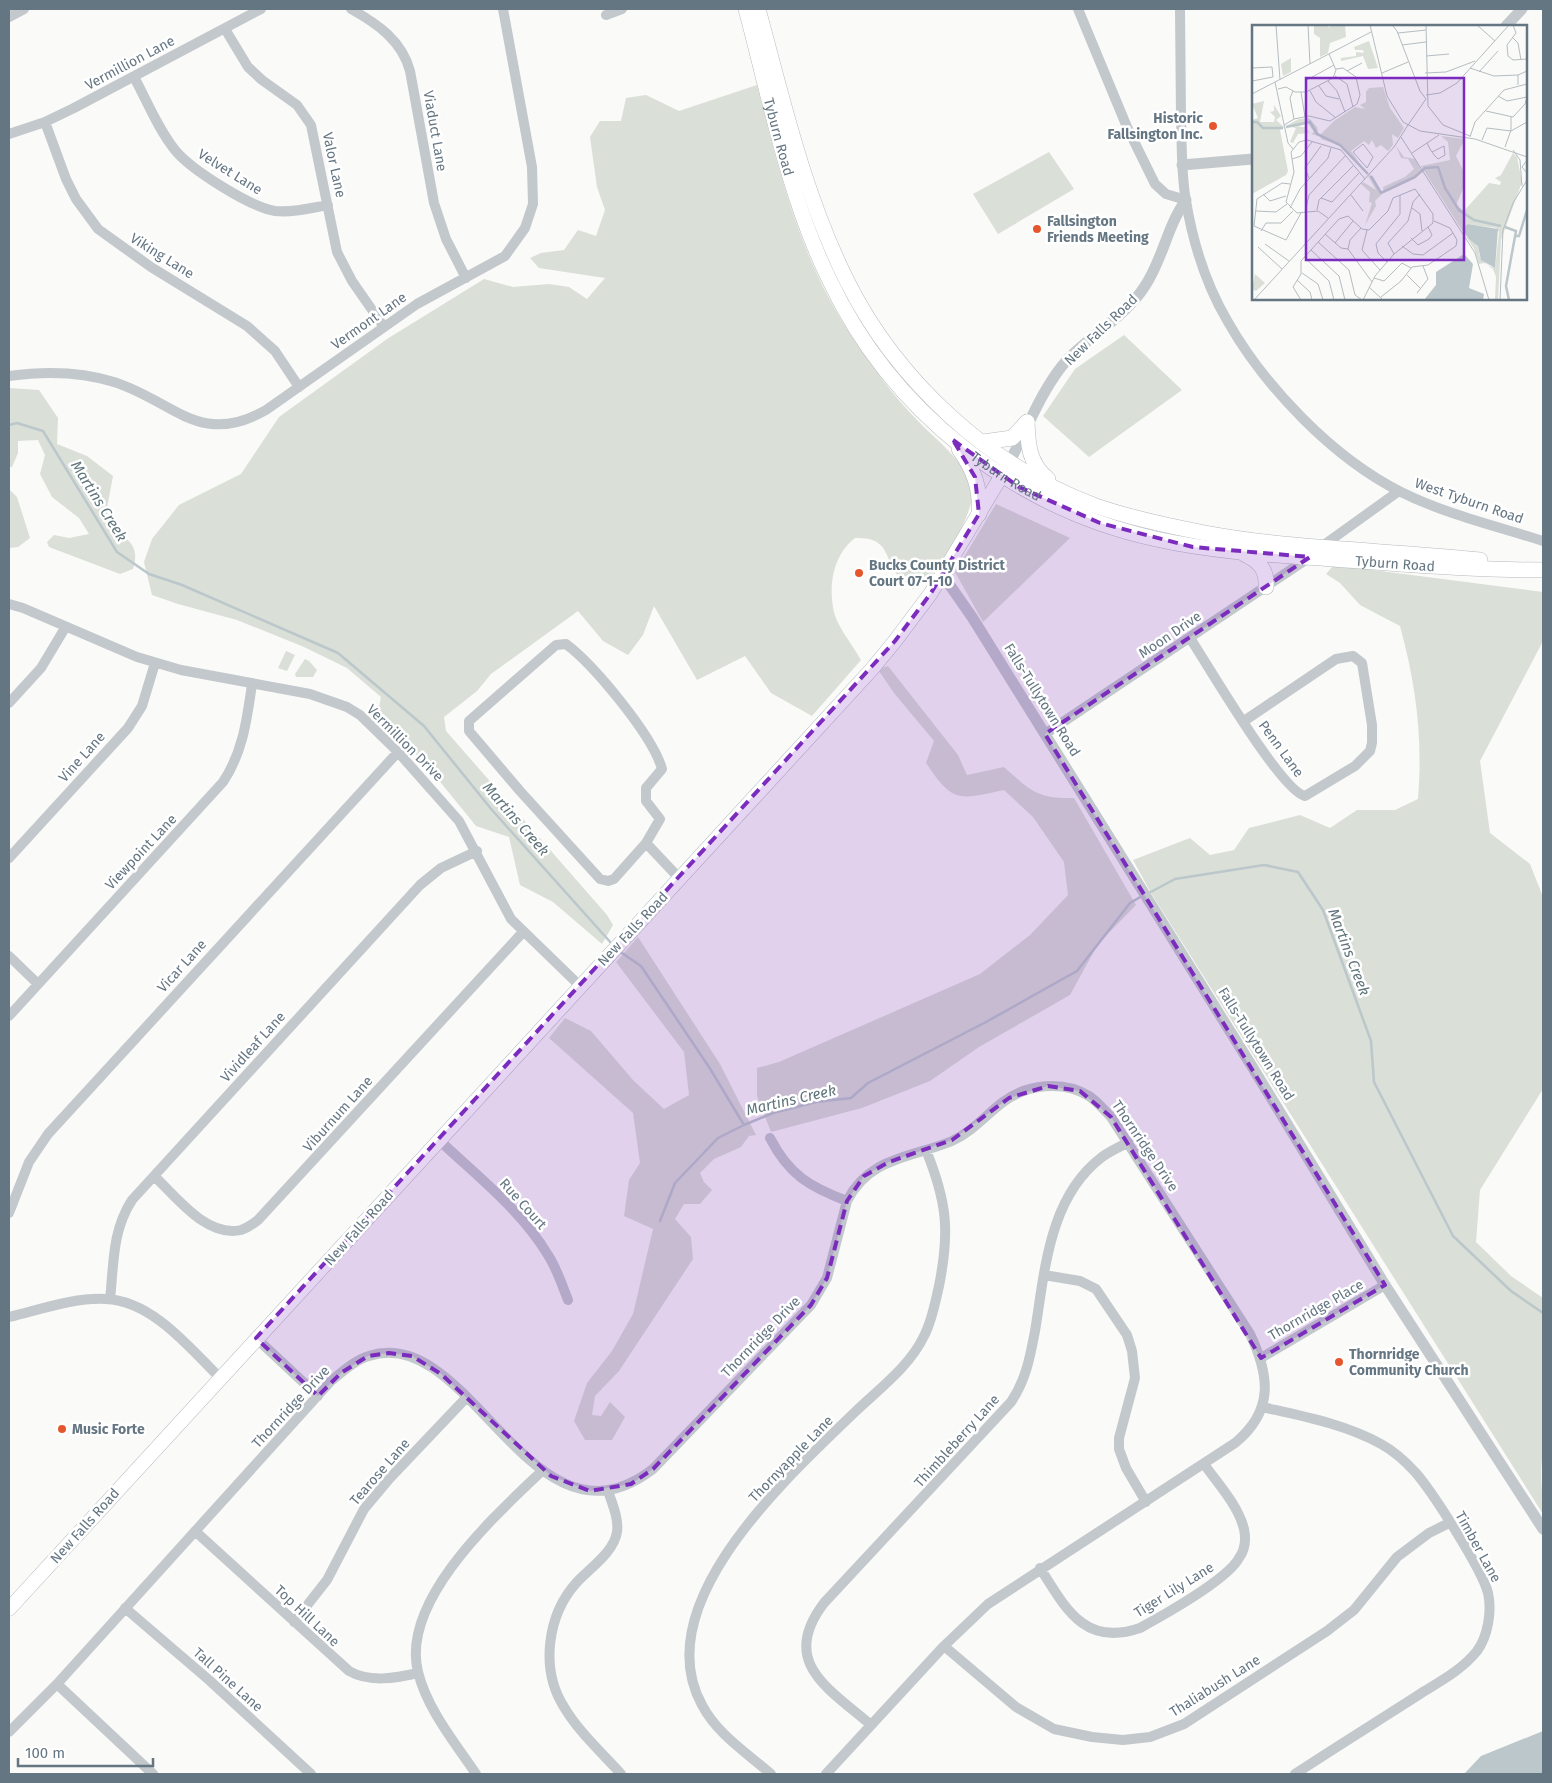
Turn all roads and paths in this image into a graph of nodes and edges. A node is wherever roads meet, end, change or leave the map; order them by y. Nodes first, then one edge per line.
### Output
1 (24, 9) edge
2 (261, 9) edge
3 (351, 9) edge
4 (503, 9) edge
5 (622, 9) edge
6 (746, 9) edge
7 (758, 9) edge
8 (1078, 9) edge
9 (1180, 9) edge
10 (1522, 9) edge
11 (606, 16) dead end
12 (9, 17) edge
13 (1507, 25) edge
14 (225, 29) junction
15 (134, 77) junction
16 (45, 122) junction
17 (9, 134) edge
18 (1252, 159) edge
19 (1182, 164) junction
20 (1186, 200) junction
21 (328, 205) junction
22 (466, 278) junction
23 (384, 327) junction
24 (9, 376) edge
25 (299, 387) junction
26 (1027, 422) junction
27 (953, 440) junction
28 (982, 442) junction
29 (1010, 461) junction
30 (1002, 476) junction
31 (1399, 491) junction
32 (1068, 494) junction
33 (979, 514) junction
34 (1543, 541) edge
35 (1240, 552) junction
36 (1316, 552) junction
37 (1543, 570) edge
38 (942, 574) junction
39 (1266, 587) junction
40 (9, 604) edge
41 (64, 628) junction
42 (1190, 638) junction
43 (155, 663) junction
44 (252, 684) junction
45 (9, 703) edge
46 (1244, 721) junction
47 (1045, 734) junction
48 (398, 752) junction
49 (646, 843) junction
50 (476, 851) junction
51 (9, 858) edge
52 (680, 879) junction
53 (523, 932) junction
54 (9, 956) edge
55 (38, 984) junction
56 (580, 986) junction
57 (9, 1016) edge
58 (770, 1138) dead end
59 (439, 1140) junction
60 (1128, 1142) junction
61 (926, 1150) junction
62 (154, 1176) junction
63 (847, 1201) junction
64 (9, 1213) edge
65 (1044, 1275) junction
66 (1385, 1285) junction
67 (110, 1299) junction
68 (568, 1300) dead end
69 (9, 1317) edge
70 (256, 1338) junction
71 (1261, 1358) junction
72 (219, 1378) junction
73 (318, 1396) junction
74 (466, 1398) junction
75 (1262, 1407) junction
76 (1204, 1464) junction
77 (543, 1470) junction
78 (608, 1491) junction
79 (1146, 1502) junction
80 (1449, 1522) junction
81 (1543, 1529) edge
82 (195, 1531) junction
83 (1040, 1568) junction
84 (125, 1608) junction
85 (9, 1609) edge
86 (294, 1622) junction
87 (944, 1646) junction
88 (418, 1673) junction
89 (57, 1684) junction
90 (870, 1725) junction
91 (9, 1732) edge
92 (153, 1774) edge
93 (311, 1774) edge
94 (476, 1774) edge
95 (621, 1774) edge
96 (771, 1774) edge
97 (826, 1774) edge
98 (1295, 1774) edge

1 - 12 street
2 - 14 street, Vermillion Lane
3 - 22 street, Viaduct Lane
4 - 22 street, Vermont Lane
5 - 11 street
6 - 27 main road, Tyburn Road
7 - 28 main road, Tyburn Road
8 - 20 street
9 - 19 street, West Tyburn Road
10 - 13 street
14 - 15 street, Vermillion Lane
14 - 21 street, Valor Lane
15 - 16 street, Vermillion Lane
15 - 21 street, Velvet Lane
16 - 17 street, Vermillion Lane
16 - 25 street, Viking Lane
18 - 19 street
19 - 20 street, West Tyburn Road
20 - 26 street, New Falls Road
20 - 31 street, West Tyburn Road
21 - 23 street, Valor Lane
22 - 23 street, Vermont Lane
23 - 25 street, Vermont Lane
24 - 25 street, Vermont Lane
26 - 28 main road
26 - 29 street, New Falls Road
26 - 32 main road
27 - 30 main road, Tyburn Road
27 - 33 main road
28 - 29 main road, Tyburn Road
29 - 30 main road, New Falls Road
29 - 32 main road, Tyburn Road
30 - 33 main road, New Falls Road
30 - 35 main road, Tyburn Road
31 - 34 street, West Tyburn Road
31 - 36 street, Moon Drive
32 - 36 main road, Tyburn Road
33 - 38 main road, New Falls Road
35 - 36 main road, Tyburn Road
35 - 39 main road
36 - 37 main road, Tyburn Road
36 - 39 street, Moon Drive
38 - 47 street, Falls-Tullytown Road
38 - 52 main road, New Falls Road
39 - 42 street, Moon Drive
40 - 41 street, Vermillion Drive
41 - 43 street, Vermillion Drive
41 - 45 street
42 - 46 street, Penn Lane
42 - 47 street, Moon Drive
43 - 44 street, Vermillion Drive
43 - 51 street, Vine Lane
44 - 48 street, Vermillion Drive
44 - 55 street, Viewpoint Lane
46 - 46 street, Penn Lane
47 - 66 street, Falls-Tullytown Road
48 - 50 street, Vermillion Drive
48 - 64 street, Vicar Lane
49 - 49 street
49 - 52 street
50 - 53 street, Vermillion Drive
50 - 62 street, Vividleaf Lane
52 - 56 main road, New Falls Road
53 - 56 street, Vermillion Drive
53 - 62 street, Viburnum Lane
54 - 55 street
55 - 57 street, Viewpoint Lane
56 - 59 main road, New Falls Road
58 - 63 street
59 - 68 street, Rue Court
59 - 70 main road, New Falls Road
60 - 61 street, Thornridge Drive
60 - 65 street, Thimbleberry Lane
60 - 71 street, Thornridge Drive
61 - 63 street, Thornridge Drive
61 - 96 street, Thornyapple Lane
62 - 67 street, Vividleaf Lane
63 - 78 street, Thornridge Drive
65 - 79 street
65 - 90 street, Thimbleberry Lane
66 - 71 street, Thornridge Place
66 - 81 street, Falls-Tullytown Road
67 - 69 street
67 - 72 street
70 - 72 main road, New Falls Road
70 - 73 street
71 - 75 street, Thornridge Drive
72 - 85 main road, New Falls Road
73 - 74 street, Thornridge Drive
73 - 82 street, Thornridge Drive
74 - 77 street, Thornridge Drive
74 - 86 street, Tearose Lane
75 - 76 street, Thornridge Drive
75 - 80 street, Timber Lane
76 - 79 street, Thornridge Drive
76 - 83 street, Tiger Lily Lane
77 - 78 street, Thornridge Drive
77 - 88 street
78 - 95 street
79 - 83 street, Thornridge Drive
80 - 87 street, Thaliabush Lane
80 - 98 street, Timber Lane
82 - 84 street, Thornridge Drive
82 - 86 street, Top Hill Lane
83 - 87 street, Thornridge Drive
84 - 89 street, Thornridge Drive
84 - 93 street, Tall Pine Lane
86 - 88 street, Top Hill Lane
87 - 90 street, Thornridge Drive
88 - 94 street
89 - 91 street, Thornridge Drive
89 - 92 street
90 - 97 street, Thornridge Drive

